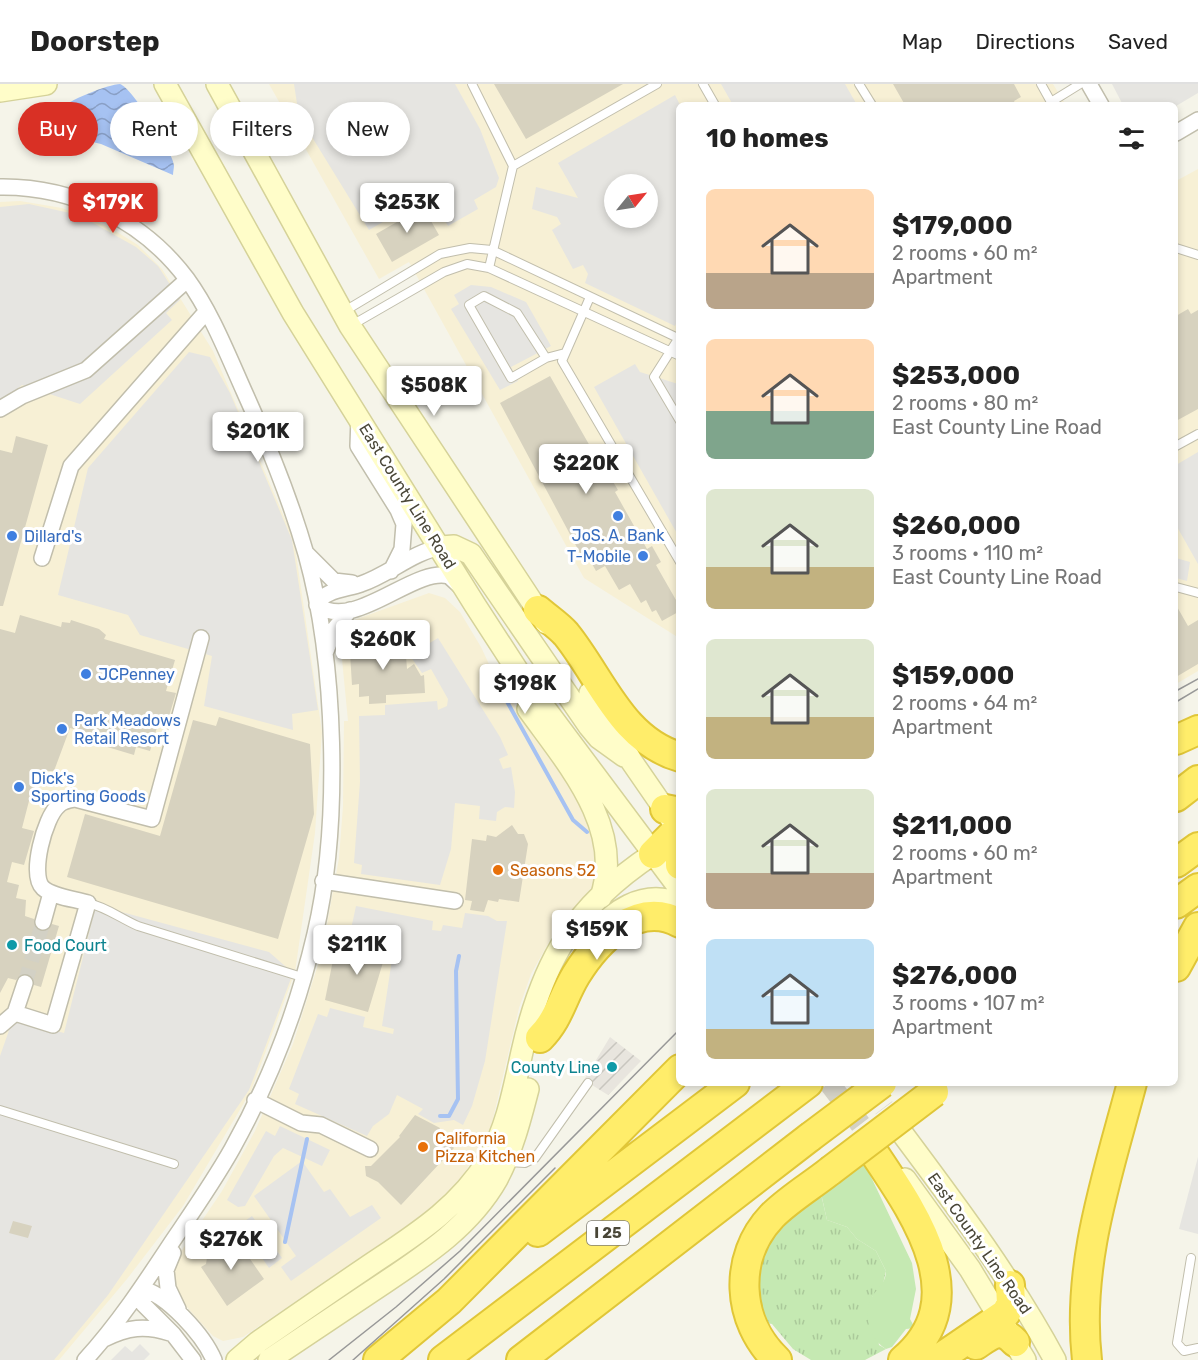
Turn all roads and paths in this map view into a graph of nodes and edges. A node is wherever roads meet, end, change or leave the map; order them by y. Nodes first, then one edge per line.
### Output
1 (46, 84) edge
2 (165, 84) edge
3 (217, 84) edge
4 (472, 84) edge
5 (657, 84) edge
6 (703, 84) edge
7 (859, 84) edge
8 (1041, 84) edge
9 (1080, 84) edge
10 (1089, 84) edge
11 (0, 91) edge
12 (713, 102) edge
13 (870, 102) edge
14 (1051, 102) edge
15 (1053, 102) edge
16 (1099, 102) edge
17 (1198, 120) edge
18 (1178, 132) edge
19 (513, 166) junction
20 (0, 187) edge
21 (1178, 249) edge
22 (492, 250) junction
23 (1198, 255) edge
24 (489, 268) junction
25 (187, 280) junction
26 (590, 297) junction
27 (206, 312) junction
28 (583, 312) junction
29 (346, 319) junction
30 (676, 337) edge
31 (565, 353) junction
32 (675, 354) edge
33 (546, 358) junction
34 (0, 409) edge
35 (676, 414) edge
36 (358, 417) junction
37 (1198, 434) edge
38 (1178, 445) edge
39 (441, 547) junction
40 (306, 553) junction
41 (676, 555) edge
42 (42, 558) dead end
43 (391, 571) junction
44 (372, 580) junction
45 (1178, 588) edge
46 (1198, 593) edge
47 (475, 604) junction
48 (317, 605) junction
49 (350, 610) junction
50 (538, 610) junction
51 (201, 638) dead end
52 (497, 639) junction
53 (325, 657) junction
54 (1198, 730) edge
55 (1178, 739) edge
56 (676, 756) edge
57 (632, 762) junction
58 (1198, 780) edge
59 (1178, 795) edge
60 (673, 831) edge
61 (1198, 847) edge
62 (676, 856) edge
63 (1178, 862) edge
64 (323, 881) junction
65 (1198, 888) edge
66 (51, 892) junction
67 (601, 897) junction
68 (455, 901) dead end
69 (88, 903) junction
70 (676, 903) edge
71 (1178, 903) edge
72 (676, 921) edge
73 (43, 922) tunnel mouth
74 (1198, 927) edge
75 (1178, 963) edge
76 (302, 976) junction
77 (25, 983) tunnel mouth
78 (15, 1013) junction
79 (0, 1026) edge
80 (540, 1038) junction
81 (676, 1073) edge
82 (588, 1083) dead end
83 (731, 1086) edge
84 (804, 1086) edge
85 (1131, 1086) edge
86 (940, 1087) edge
87 (255, 1101) junction
88 (889, 1109) edge
89 (0, 1110) edge
90 (869, 1138) joint
91 (370, 1149) dead end
92 (505, 1162) junction
93 (174, 1164) dead end
94 (173, 1241) junction
95 (1191, 1258) dead end
96 (1010, 1285) junction
97 (141, 1289) junction
98 (449, 1301) junction
99 (184, 1319) junction
100 (173, 1334) junction
101 (101, 1340) junction
102 (1013, 1340) edge
103 (1198, 1348) edge
104 (85, 1360) edge
105 (193, 1360) edge
106 (214, 1360) edge
107 (237, 1360) edge
108 (269, 1360) edge
109 (378, 1360) edge
110 (443, 1360) edge
111 (520, 1360) edge
112 (777, 1360) edge
113 (903, 1360) edge
114 (937, 1360) edge
115 (954, 1360) edge
116 (1055, 1360) edge
117 (1087, 1360) edge

1 - 11 main road
2 - 36 main road, East County Line Road
3 - 29 main road, East County Line Road
4 - 19 lane
5 - 19 lane
6 - 12 lane
7 - 13 lane
8 - 14 lane
9 - 15 lane
10 - 16 street
17 - 18 street
19 - 22 lane
20 - 25 street
21 - 23 lane
22 - 24 lane
22 - 26 lane
22 - 29 lane
24 - 28 lane
24 - 29 lane
25 - 27 street
25 - 34 street
26 - 28 lane
26 - 30 lane
27 - 40 street
27 - 42 street
28 - 31 lane
28 - 32 lane
29 - 50 main road, East County Line Road
31 - 33 lane
31 - 41 lane
32 - 35 lane
33 - 33 lane
36 - 39 main road, East County Line Road
36 - 43 street
37 - 38 lane
39 - 43 street
39 - 47 main road, East County Line Road
39 - 57 main road
40 - 44 street
40 - 48 street
43 - 44 street
44 - 48 street
45 - 46 lane
47 - 49 street
47 - 52 main road, East County Line Road
48 - 49 street
48 - 53 street
49 - 53 street
50 - 56 highway
50 - 57 main road, East County Line Road
51 - 66 street
52 - 60 main road, East County Line Road
52 - 67 main road
53 - 64 street
54 - 55 highway
57 - 60 main road, East County Line Road
58 - 59 highway
60 - 62 main road, East County Line Road
60 - 67 main road
61 - 63 highway
64 - 68 street
64 - 76 street
65 - 71 highway
66 - 69 street
66 - 73 street
67 - 107 main road
69 - 76 lane
69 - 78 street
70 - 80 main road
72 - 80 highway
74 - 75 highway
76 - 87 street
77 - 78 street
78 - 79 street
80 - 92 main road
81 - 98 highway
82 - 92 lane
83 - 98 highway
84 - 110 highway, I 25
85 - 117 highway
86 - 112 highway, bridge
87 - 91 street
87 - 94 street
88 - 96 main road, East County Line Road
88 - 111 highway, bridge
89 - 93 lane
90 - 102 main road, East County Line Road
90 - 113 highway
92 - 108 main road
94 - 97 street
94 - 99 street
95 - 103 lane
96 - 102 highway
96 - 116 main road, East County Line Road
97 - 99 street
97 - 100 street
97 - 101 street
98 - 109 highway
99 - 106 street
100 - 101 street
100 - 105 street
101 - 104 street
102 - 114 highway
102 - 115 highway

